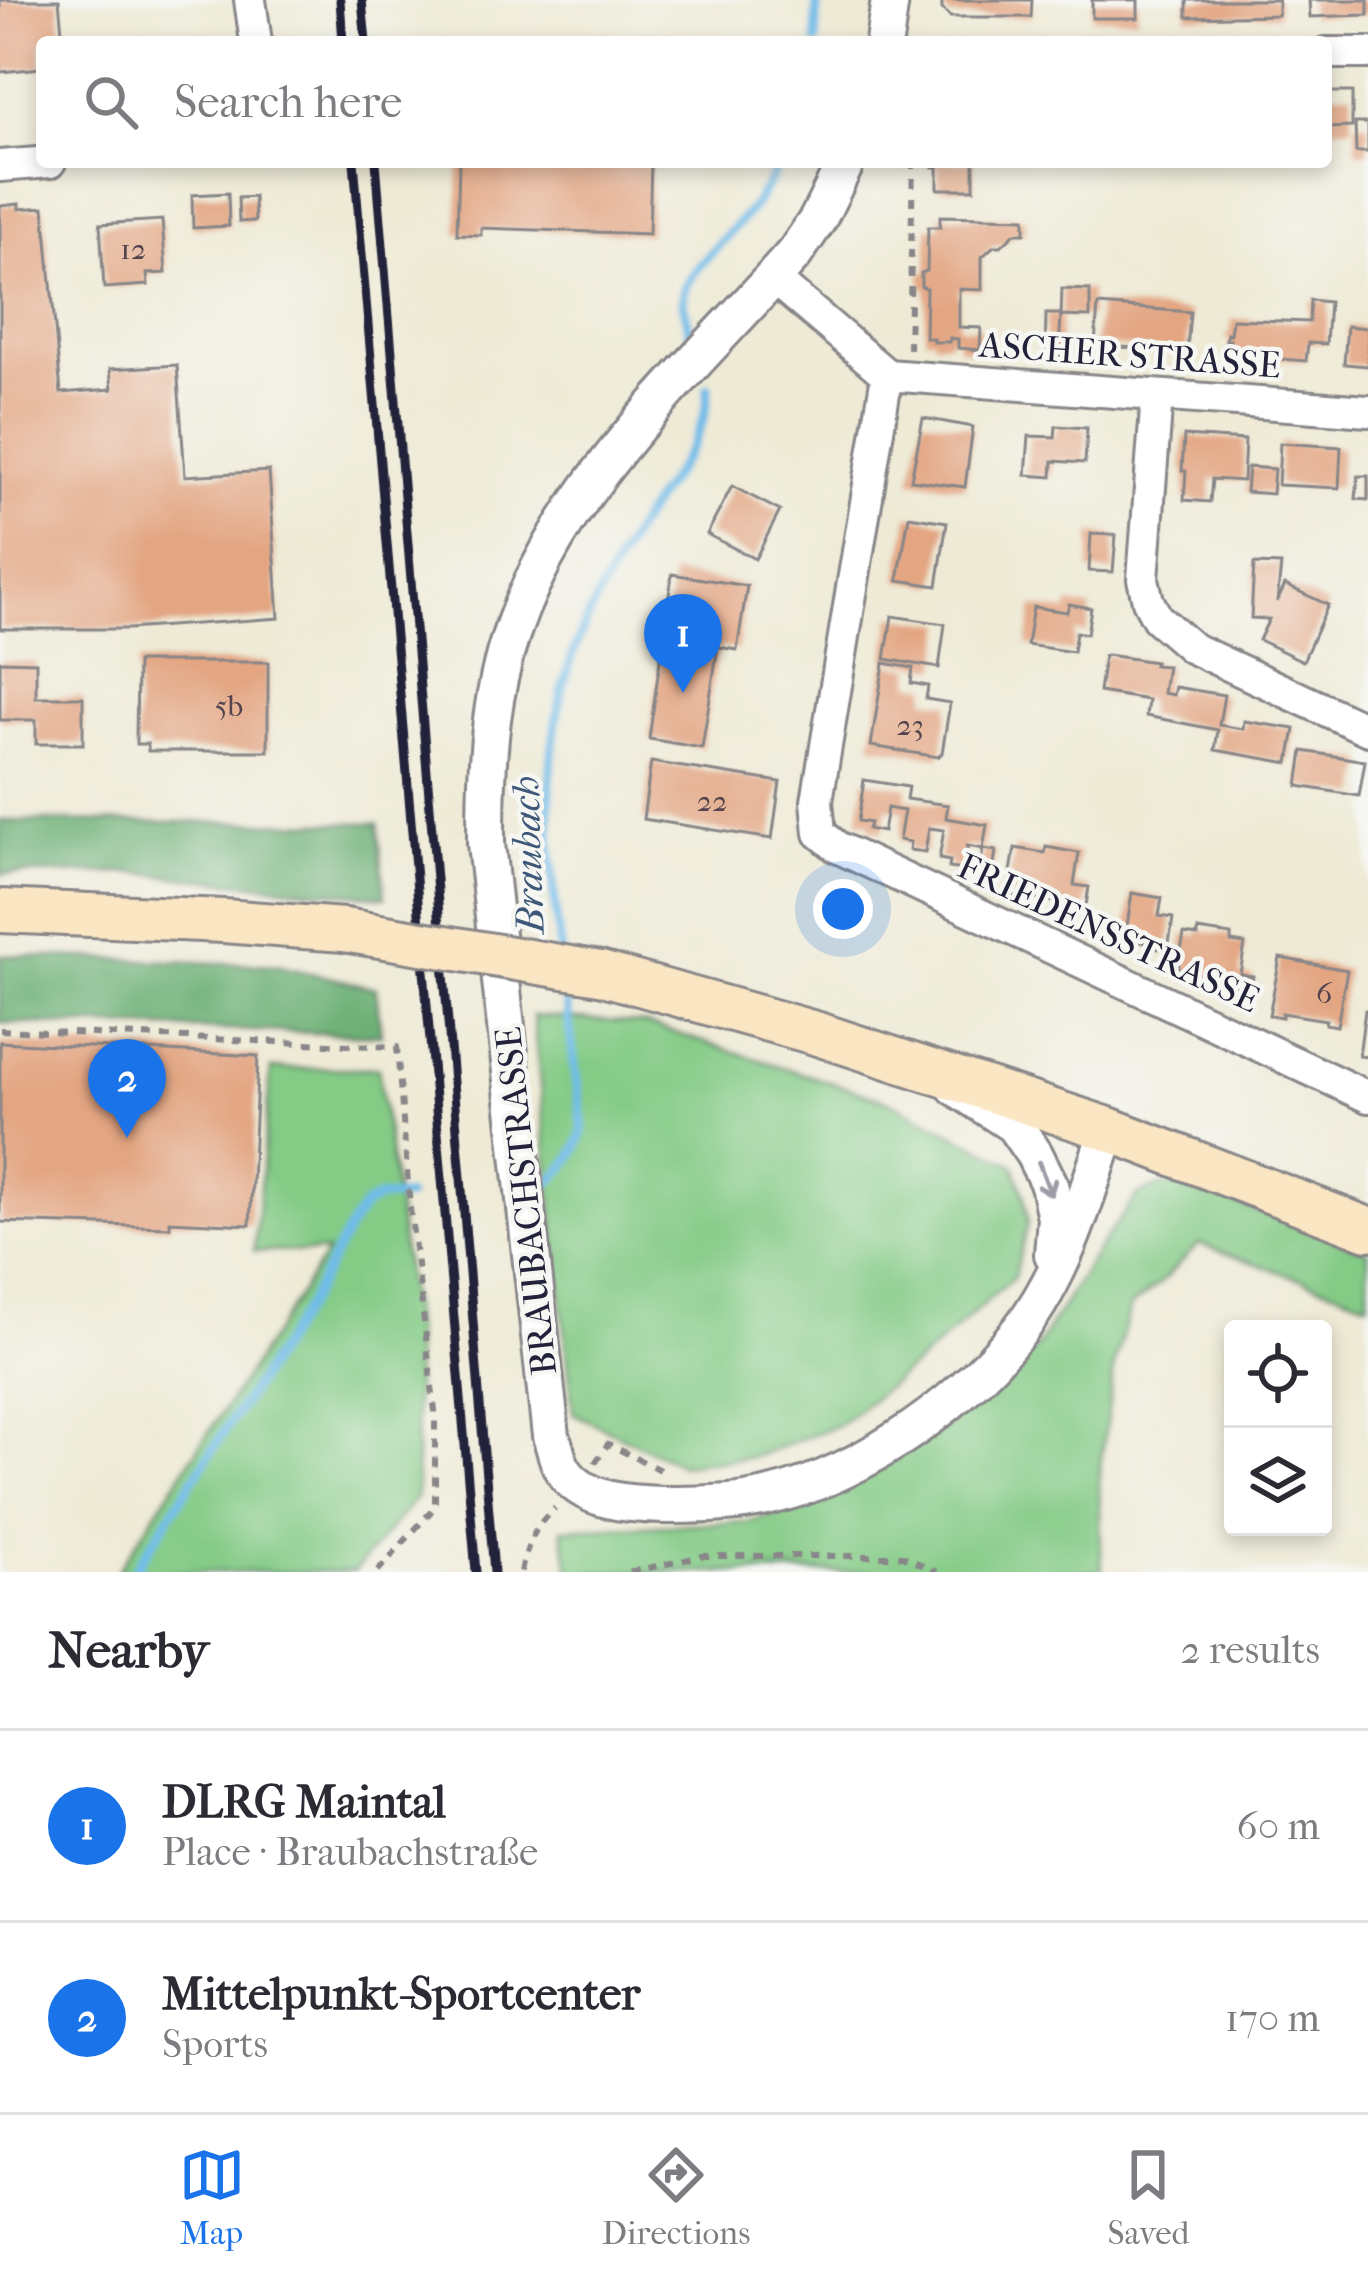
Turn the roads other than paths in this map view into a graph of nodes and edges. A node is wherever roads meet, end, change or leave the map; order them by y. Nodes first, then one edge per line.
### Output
1 (250, 0) edge
2 (890, 0) edge
3 (255, 36) edge
4 (885, 36) edge
5 (1332, 53) edge
6 (1368, 53) edge
7 (36, 163) edge
8 (0, 166) edge
9 (843, 168) edge
10 (772, 278) junction
11 (898, 376) junction
12 (1157, 396) junction
13 (1368, 411) edge
14 (1368, 730) edge
15 (0, 911) edge
16 (934, 1071) junction
17 (1368, 1097) edge
18 (1108, 1129) junction
19 (1368, 1229) edge
20 (1050, 1282) junction

1 - 3 street
2 - 4 street
5 - 6 street
7 - 8 street
9 - 10 street, BRAUBACHSTRASSE
10 - 11 street
10 - 20 street, BRAUBACHSTRASSE
11 - 12 street, ASCHER STRASSE
11 - 17 street, FRIEDENSSTRASSE
12 - 13 street, ASCHER STRASSE
12 - 14 street
15 - 16 main road, bridge
16 - 18 main road
16 -> 20 street
18 - 19 main road
18 - 20 street

